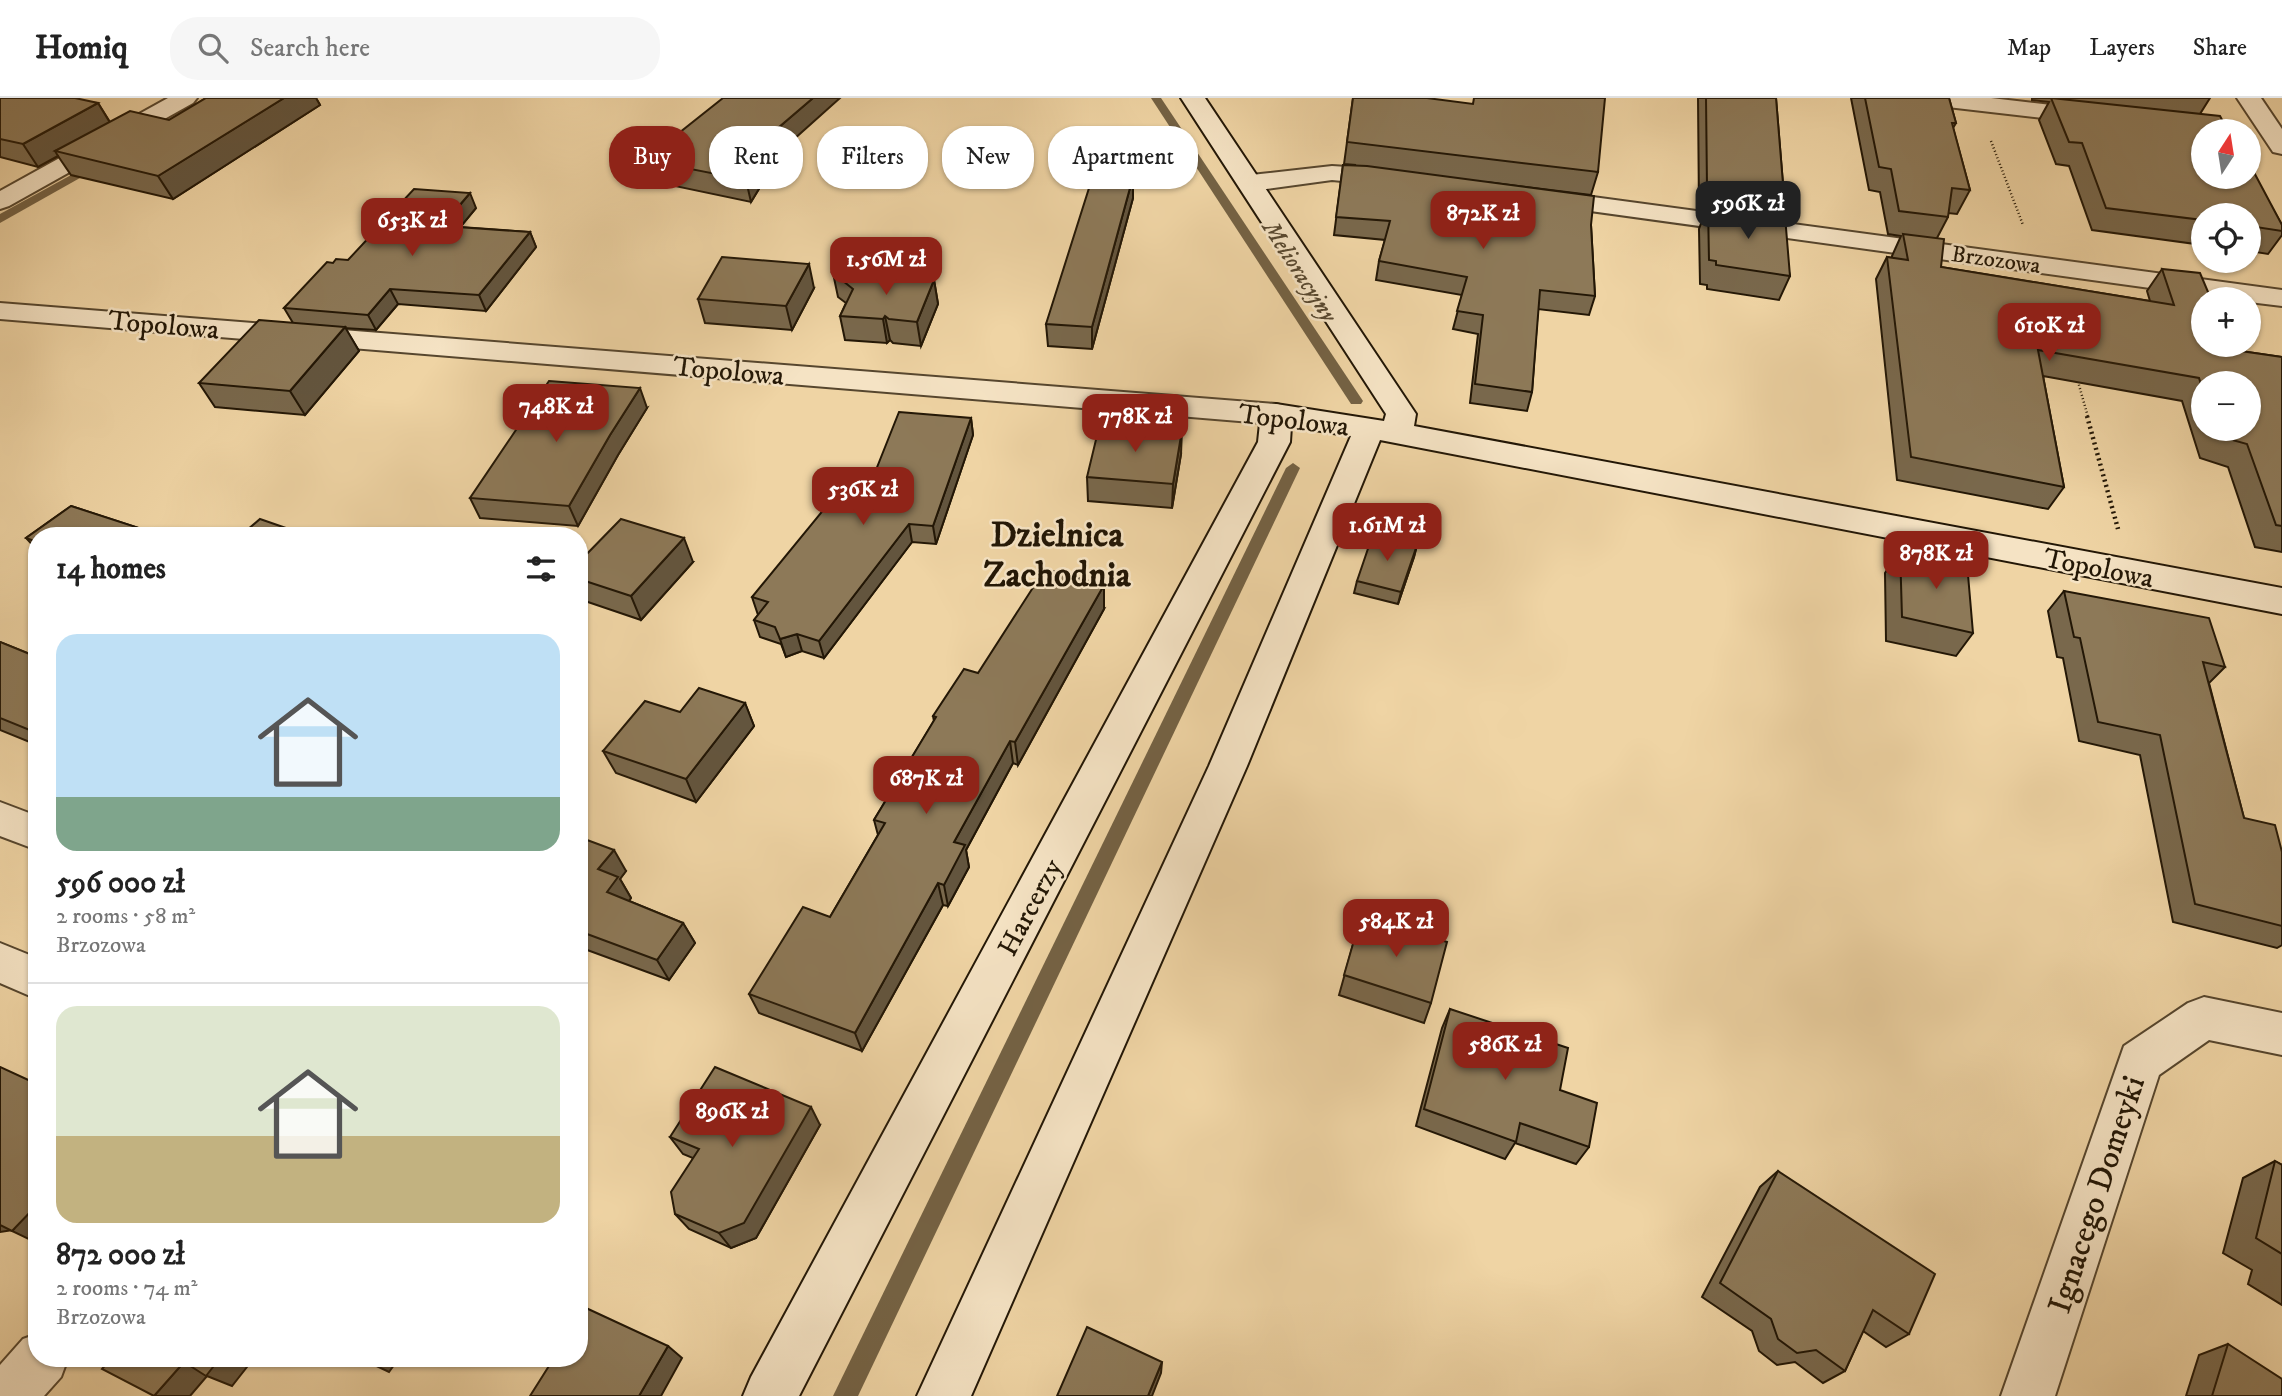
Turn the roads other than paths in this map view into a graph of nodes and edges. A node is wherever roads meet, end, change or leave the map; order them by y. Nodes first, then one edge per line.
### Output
1 (1193, 98) edge
2 (1930, 98) edge
3 (2249, 98) edge
4 (179, 99) edge
5 (2113, 119) edge
6 (2261, 138) edge
7 (2280, 142) edge
8 (1420, 182) edge
9 (1251, 183) junction
10 (1516, 195) edge
11 (0, 201) edge
12 (2282, 298) edge
13 (0, 311) edge
14 (1276, 415) junction
15 (1384, 431) junction
16 (2282, 601) edge
17 (0, 819) edge
18 (28, 830) edge
19 (0, 962) edge
20 (28, 975) edge
21 (2282, 1034) edge
22 (34, 1367) edge
23 (8, 1396) edge
24 (770, 1396) edge
25 (944, 1396) edge
26 (2028, 1396) edge

1 - 9 street
2 - 5 street
3 - 7 street
4 - 11 street
6 - 7 street
8 - 9 street
9 - 15 street
10 - 12 street, Brzozowa
13 - 14 street, Topolowa
14 - 15 street, Topolowa
14 - 24 street, Harcerzy
15 - 16 street, Topolowa
15 - 25 street
17 - 18 street
19 - 20 street
21 - 26 street, Ignacego Domeyki
22 - 23 street

